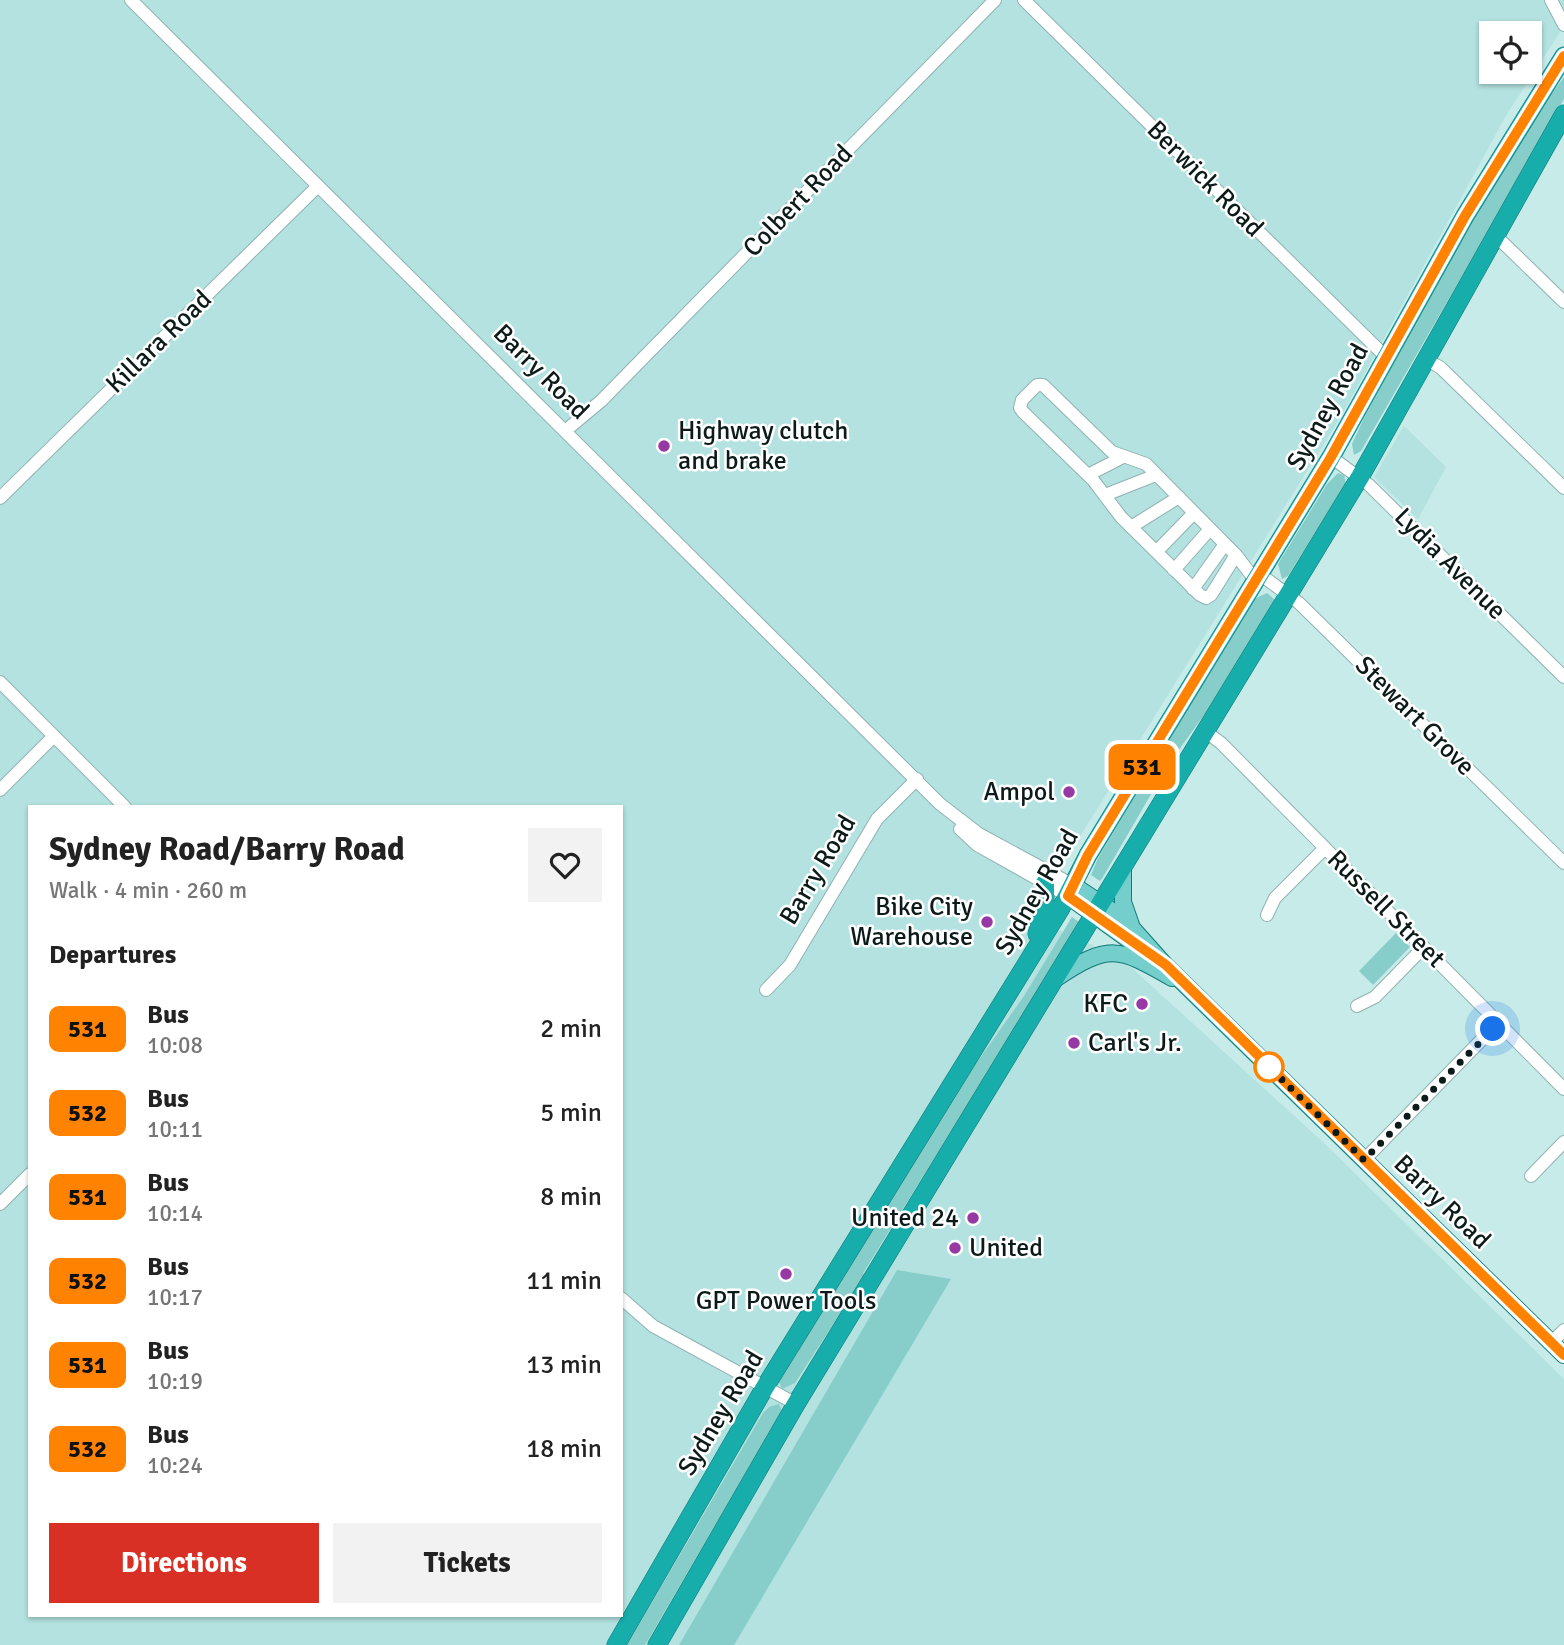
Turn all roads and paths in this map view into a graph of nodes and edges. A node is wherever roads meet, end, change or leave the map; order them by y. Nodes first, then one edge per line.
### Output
1 (131, 0) edge
2 (995, 0) edge
3 (1024, 0) edge
4 (1551, 0) edge
5 (1564, 25) edge
6 (1564, 56) edge
7 (1564, 114) edge
8 (318, 186) junction
9 (1494, 234) junction
10 (1564, 302) edge
11 (1386, 357) junction
12 (1426, 359) junction
13 (568, 434) junction
14 (1331, 457) junction
15 (1121, 458) junction
16 (1088, 475) junction
17 (1156, 475) junction
18 (1360, 477) junction
19 (1564, 488) edge
20 (1105, 495) junction
21 (0, 498) edge
22 (1179, 498) junction
23 (1194, 513) junction
24 (1131, 527) junction
25 (1210, 529) junction
26 (1225, 544) junction
27 (1157, 551) junction
28 (1236, 555) junction
29 (1174, 570) junction
30 (1259, 578) junction
31 (1193, 589) junction
32 (1290, 595) junction
33 (1564, 677) edge
34 (0, 682) edge
35 (1206, 732) junction
36 (54, 736) junction
37 (916, 779) junction
38 (0, 790) edge
39 (940, 804) junction
40 (123, 805) edge
41 (1325, 848) junction
42 (1564, 863) edge
43 (1123, 866) junction
44 (1045, 883) junction
45 (1070, 890) junction
46 (1098, 908) junction
47 (1267, 915) dead end
48 (1133, 928) junction
49 (1424, 947) junction
50 (1030, 958) junction
51 (1166, 965) junction
52 (1055, 979) junction
53 (1189, 989) junction
54 (766, 990) dead end
55 (1357, 1006) dead end
56 (1498, 1023) junction
57 (1564, 1089) edge
58 (1564, 1142) edge
59 (1364, 1160) junction
60 (28, 1176) edge
61 (1531, 1176) dead end
62 (0, 1204) edge
63 (623, 1300) edge
64 (1564, 1330) edge
65 (1551, 1343) junction
66 (1564, 1355) edge
67 (765, 1387) junction
68 (796, 1404) junction
69 (616, 1645) edge
70 (657, 1645) edge

1 - 8 street, Barry Road
2 - 13 street, Colbert Road
3 - 11 street, Berwick Road
4 - 5 street
6 - 11 highway, Sydney Road
7 - 9 highway
8 - 13 street, Barry Road
8 - 21 street, Killara Road
9 - 10 street
9 - 12 highway
11 - 14 highway, Sydney Road
12 - 18 highway
12 - 19 street
13 - 37 street, Barry Road
14 - 18 street, Lydia Avenue
14 - 30 highway, Sydney Road
15 - 16 street
15 - 16 street, Stewart Grove
15 - 17 street, Stewart Grove
16 - 20 street
17 - 20 street
17 - 22 street, Stewart Grove
18 - 32 highway
18 - 33 street, Lydia Avenue
20 - 24 street
22 - 23 street, Stewart Grove
22 - 24 street
23 - 25 street, Stewart Grove
23 - 27 street
24 - 27 street
25 - 26 street, Stewart Grove
25 - 29 street
26 - 28 street, Stewart Grove
26 - 31 street
27 - 29 street
28 - 30 street, Stewart Grove
28 - 31 street
29 - 31 street
30 - 32 street, Stewart Grove
30 - 45 highway, Sydney Road
32 - 35 highway
32 - 42 street, Stewart Grove
34 - 36 street
35 - 41 street, Russell Street
35 - 43 highway
36 - 38 street
36 - 40 street
37 - 39 street, Barry Road
37 - 54 street, Barry Road
39 - 44 street, Barry Road
39 - 45 street, Barry Road
41 - 47 street
41 - 49 street, Russell Street
43 - 46 highway
43 - 48 main road
44 - 45 street, Barry Road
44 - 50 highway
45 - 46 main road, Barry Road
45 - 50 highway, Sydney Road
46 - 48 main road, Barry Road
46 - 51 main road, Barry Road
46 - 52 highway
48 - 51 main road, Barry Road
49 - 55 street
49 - 56 street, Russell Street
50 - 67 highway, Sydney Road
51 - 53 main road, Barry Road
52 - 53 main road
52 - 68 highway
53 - 59 main road, Barry Road
56 - 57 street, Russell Street
56 - 59 street
58 - 61 street
59 - 65 main road, Barry Road
60 - 62 street
63 - 67 street
64 - 65 street
65 - 66 main road, Barry Road
67 - 68 street
67 - 69 highway, Sydney Road
68 - 70 highway

